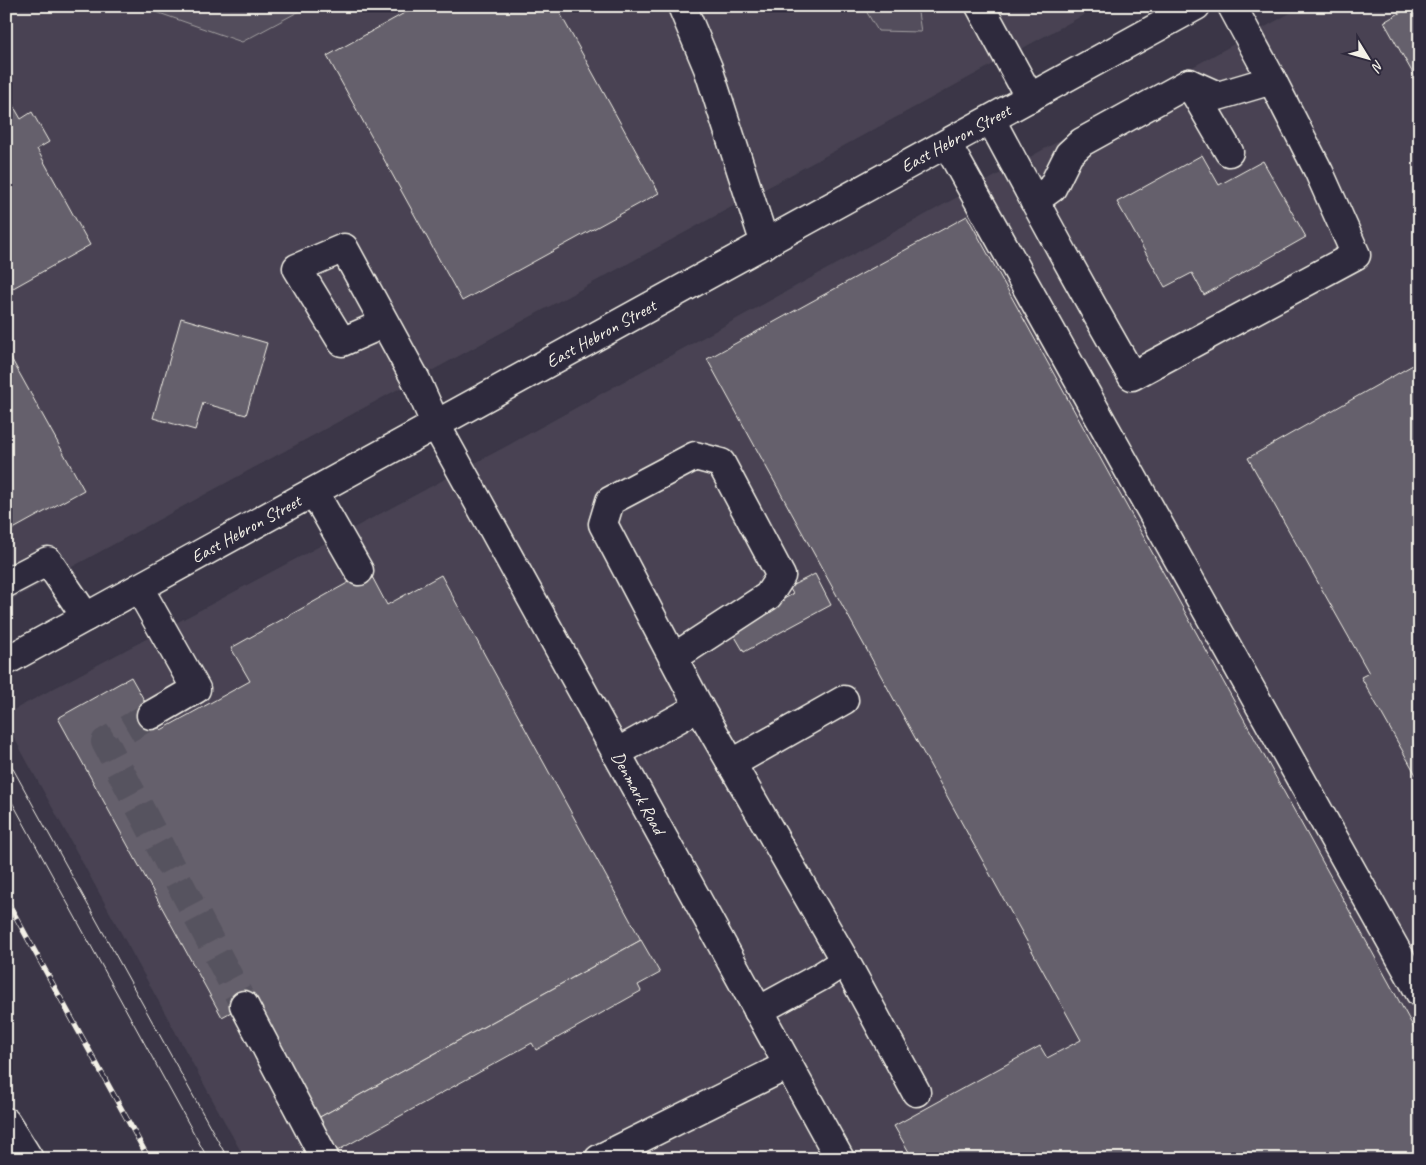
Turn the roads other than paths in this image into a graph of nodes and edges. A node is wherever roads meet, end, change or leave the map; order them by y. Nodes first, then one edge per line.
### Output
1 (682, 6) edge
2 (980, 6) edge
3 (1196, 6) edge
4 (1232, 6) edge
5 (1272, 80) junction
6 (1189, 83) junction
7 (1030, 98) junction
8 (991, 120) junction
9 (947, 144) junction
10 (1229, 152) dead end
11 (1034, 201) junction
12 (764, 244) junction
13 (385, 323) dead end
14 (436, 425) junction
15 (314, 492) junction
16 (359, 571) dead end
17 (6, 583) edge
18 (139, 588) junction
19 (86, 617) junction
20 (673, 658) junction
21 (6, 661) edge
22 (844, 700) dead end
23 (699, 707) junction
24 (151, 715) tunnel mouth
25 (616, 753) junction
26 (731, 764) junction
27 (845, 961) junction
28 (1420, 993) edge
29 (244, 1005) tunnel mouth
30 (758, 1011) junction
31 (788, 1065) junction
32 (916, 1092) dead end
33 (6, 1122) edge
34 (324, 1158) edge
35 (29, 1159) edge
36 (599, 1159) edge
37 (840, 1159) edge

1 - 12 street
2 - 7 street
3 - 7 street, East Hebron Street
4 - 5 street
5 - 6 street
5 - 11 street
6 - 10 street
6 - 11 street
7 - 8 street, East Hebron Street
8 - 9 street, East Hebron Street
8 - 11 street
9 - 12 street, East Hebron Street
9 - 28 street
12 - 14 street, East Hebron Street
13 - 14 street, Denmark Road
14 - 15 street, East Hebron Street
14 - 25 street, Denmark Road
15 - 16 street
15 - 18 street, East Hebron Street
17 - 19 street
18 - 19 street, East Hebron Street
18 - 24 street
19 - 21 street, East Hebron Street
20 - 20 street
20 - 23 street
22 - 26 street
23 - 25 street
23 - 26 street
25 - 30 street, Denmark Road
26 - 27 street
27 - 30 street
27 - 32 street
29 - 34 street
30 - 31 street, Denmark Road
31 - 36 street
31 - 37 street, Denmark Road
33 - 35 street

